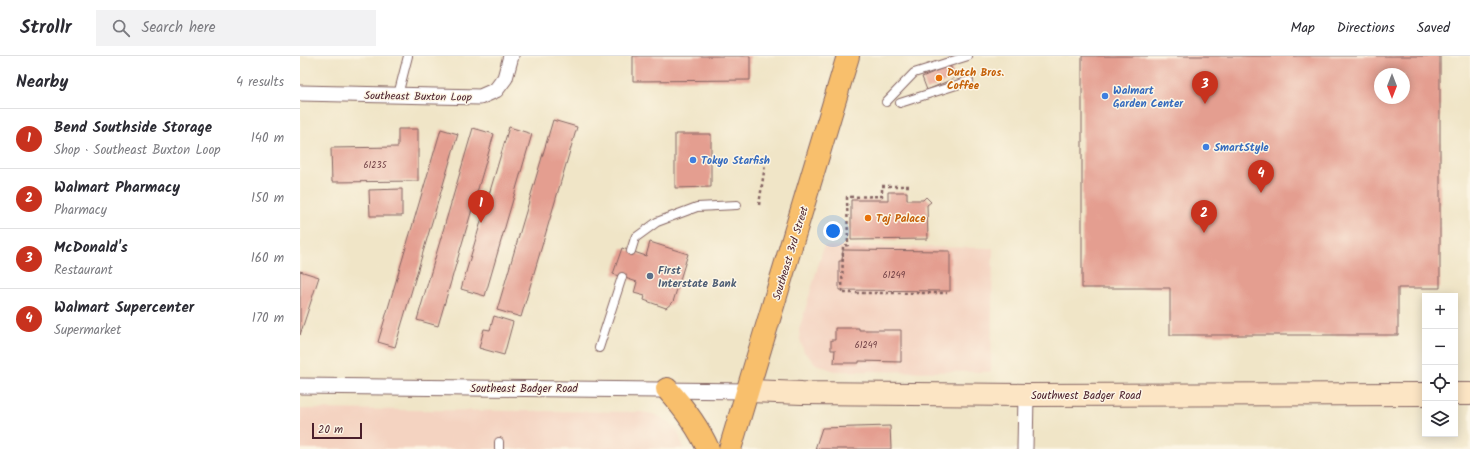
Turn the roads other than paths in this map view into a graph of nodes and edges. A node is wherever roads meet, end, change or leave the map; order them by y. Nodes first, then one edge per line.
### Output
1 (408, 56) edge
2 (511, 56) edge
3 (848, 56) edge
4 (968, 56) edge
5 (969, 81) dead end
6 (300, 93) edge
7 (398, 95) junction
8 (886, 102) dead end
9 (900, 102) dead end
10 (737, 205) dead end
11 (631, 251) dead end
12 (622, 277) dead end
13 (599, 348) dead end
14 (300, 386) edge
15 (668, 389) junction
16 (748, 391) junction
17 (1422, 394) edge
18 (1458, 394) edge
19 (1470, 394) edge
20 (1026, 395) junction
21 (708, 449) edge
22 (730, 449) edge
23 (1025, 449) edge

1 - 7 lane
2 - 7 street, Southeast Buxton Loop
3 - 16 main road, Southeast 3rd Street
4 - 8 lane
5 - 9 lane
6 - 7 street, Southeast Buxton Loop
10 - 11 lane
12 - 13 lane
14 - 15 street, Southeast Badger Road
15 - 16 street, Southeast Badger Road
15 - 21 main road
16 - 20 street, Southwest Badger Road
16 - 22 main road, Southeast 3rd Street
17 - 20 street, Southwest Badger Road
18 - 19 street
20 - 23 street

